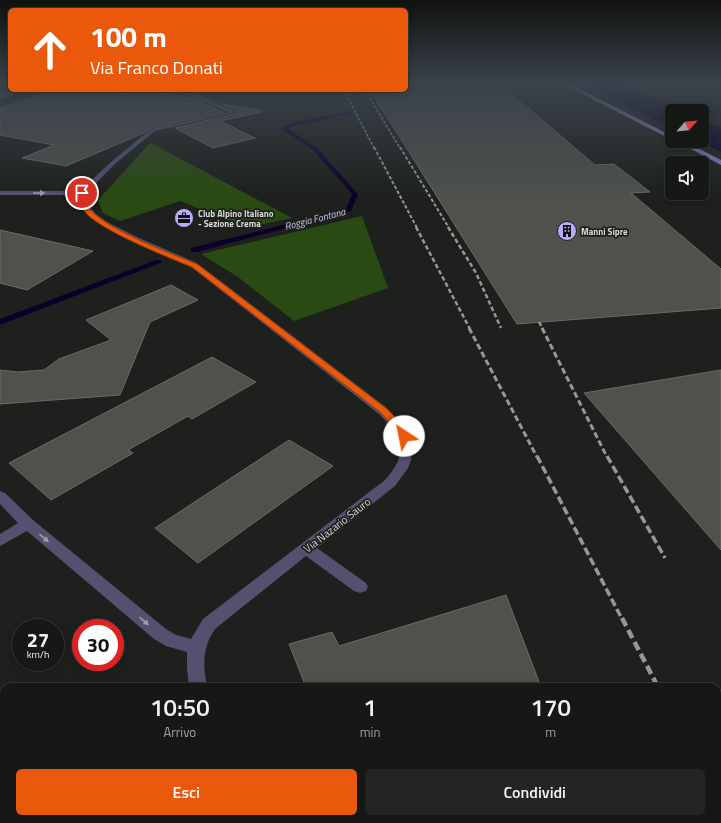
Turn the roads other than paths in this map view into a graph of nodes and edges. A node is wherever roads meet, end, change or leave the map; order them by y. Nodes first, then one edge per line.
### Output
1 (187, 122) edge
2 (641, 122) edge
3 (665, 134) edge
4 (693, 148) edge
5 (721, 162) edge
6 (0, 193) edge
7 (82, 193) junction
8 (0, 496) edge
9 (28, 524) junction
10 (0, 541) edge
11 (307, 549) junction
12 (360, 587) dead end
13 (195, 647) junction
14 (198, 683) edge

1 - 7 street
2 - 3 main road
4 - 5 main road
6 -> 7 street
7 - 11 street, Via Nazario Sauro
8 - 9 street
9 - 10 street
9 -> 13 street
11 - 12 street
11 - 13 street, Via Nazario Sauro
13 - 14 street

